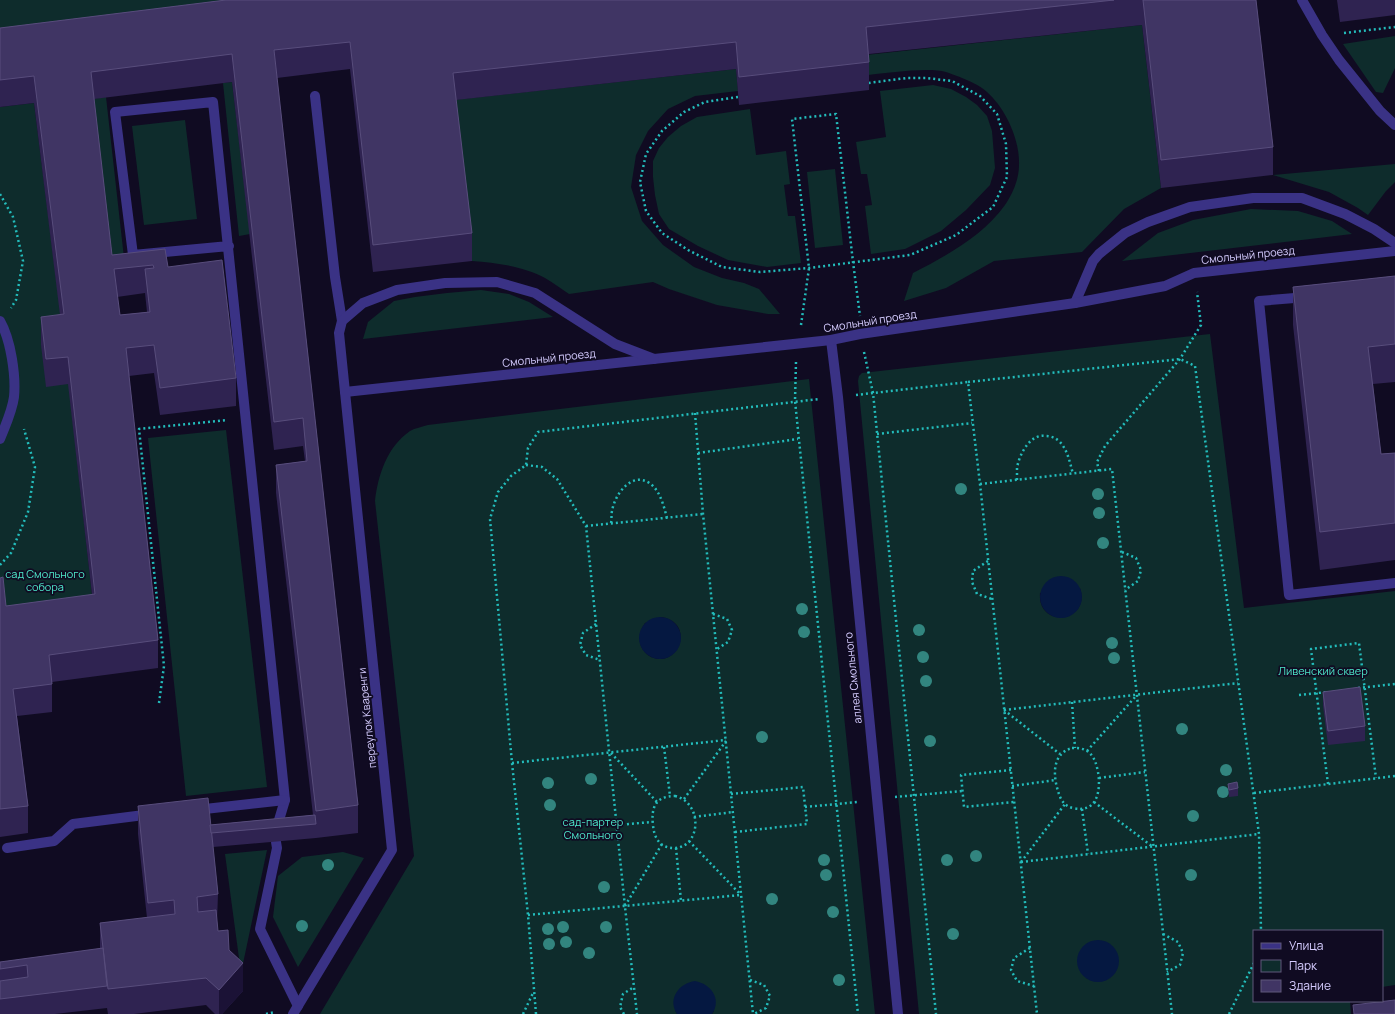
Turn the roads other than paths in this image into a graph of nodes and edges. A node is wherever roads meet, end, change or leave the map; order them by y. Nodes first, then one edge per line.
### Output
1 (1302, 0) edge
2 (315, 96) dead end
3 (1395, 125) edge
4 (1395, 243) edge
5 (229, 246) junction
6 (1395, 251) edge
7 (1320, 295) edge
8 (1075, 303) junction
9 (342, 321) junction
10 (1, 322) edge
11 (831, 340) junction
12 (654, 359) junction
13 (344, 392) junction
14 (0, 439) edge
15 (1395, 583) edge
16 (285, 800) junction
17 (186, 811) edge
18 (163, 813) edge
19 (7, 848) dead end
20 (296, 1010) edge
21 (898, 1014) edge

1 - 3 street
2 - 9 street, переулок Кваренги
4 - 8 street
5 - 5 street
5 - 16 street
6 - 8 street, Смольный проезд
7 - 15 street
8 - 11 street, Смольный проезд
9 - 12 street
9 - 13 street, переулок Кваренги
10 - 14 street
11 - 12 street, Смольный проезд
11 - 21 street, аллея Смольного
12 - 13 street, Смольный проезд
13 - 20 street, переулок Кваренги
16 - 17 street
16 - 20 street
18 - 19 street

